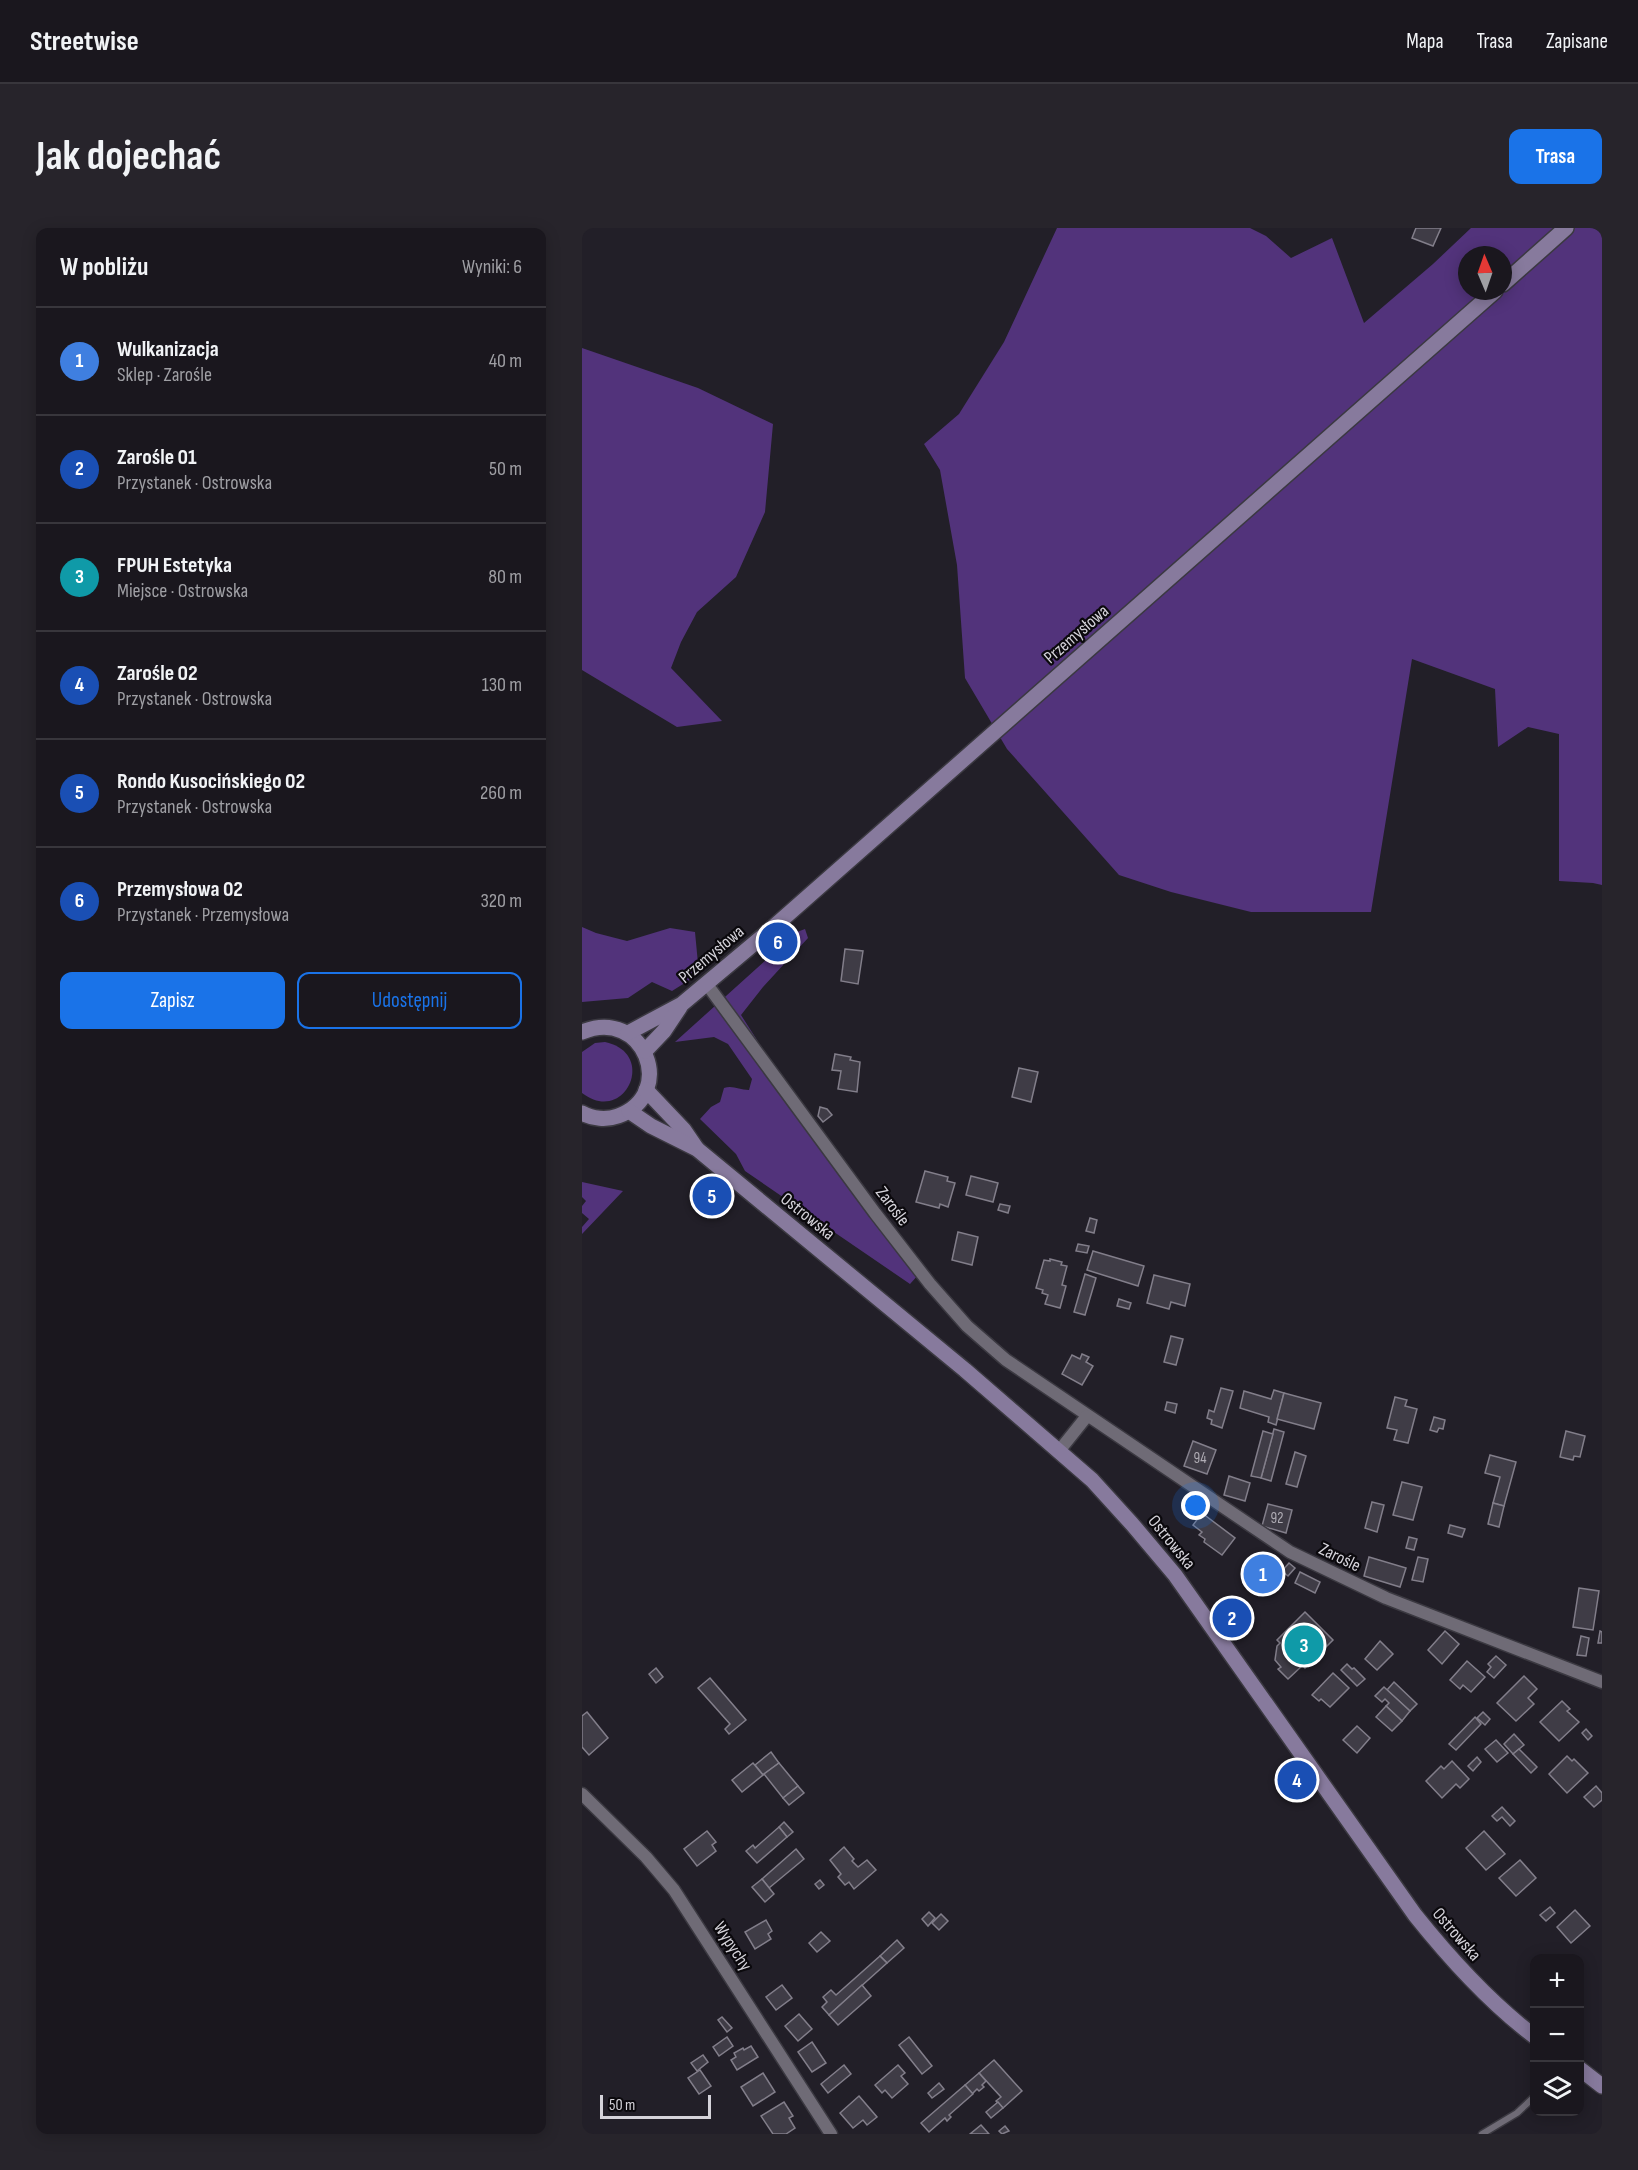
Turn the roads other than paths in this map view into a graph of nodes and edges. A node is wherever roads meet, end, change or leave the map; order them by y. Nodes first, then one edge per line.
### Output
1 (1566, 228) edge
2 (1512, 276) edge
3 (1485, 300) edge
4 (706, 983) junction
5 (682, 1004) junction
6 (582, 1032) edge
7 (628, 1033) junction
8 (645, 1051) junction
9 (646, 1090) junction
10 (629, 1111) junction
11 (582, 1113) edge
12 (680, 1135) junction
13 (1087, 1416) junction
14 (1059, 1451) junction
15 (1602, 1682) edge
16 (582, 1794) edge
17 (1530, 2033) edge
18 (1584, 2072) edge
19 (1602, 2086) edge
20 (1530, 2101) edge
21 (831, 2134) edge
22 (1482, 2134) edge

1 - 2 main road
3 - 4 main road, Przemysłowa
4 - 5 main road, Przemysłowa
4 - 13 street, Zarośle
5 - 7 main road, Przemysłowa
5 - 8 main road, Przemysłowa
6 - 7 main road
7 - 8 main road
8 - 9 main road
9 - 10 main road
9 - 12 main road, Ostrowska
10 - 11 main road
10 - 12 main road, Ostrowska
12 - 14 main road, Ostrowska
13 - 14 street
13 - 15 street, Zarośle
14 - 17 main road, Ostrowska
16 - 21 street, Wypychy
18 - 19 main road
20 - 22 lane

